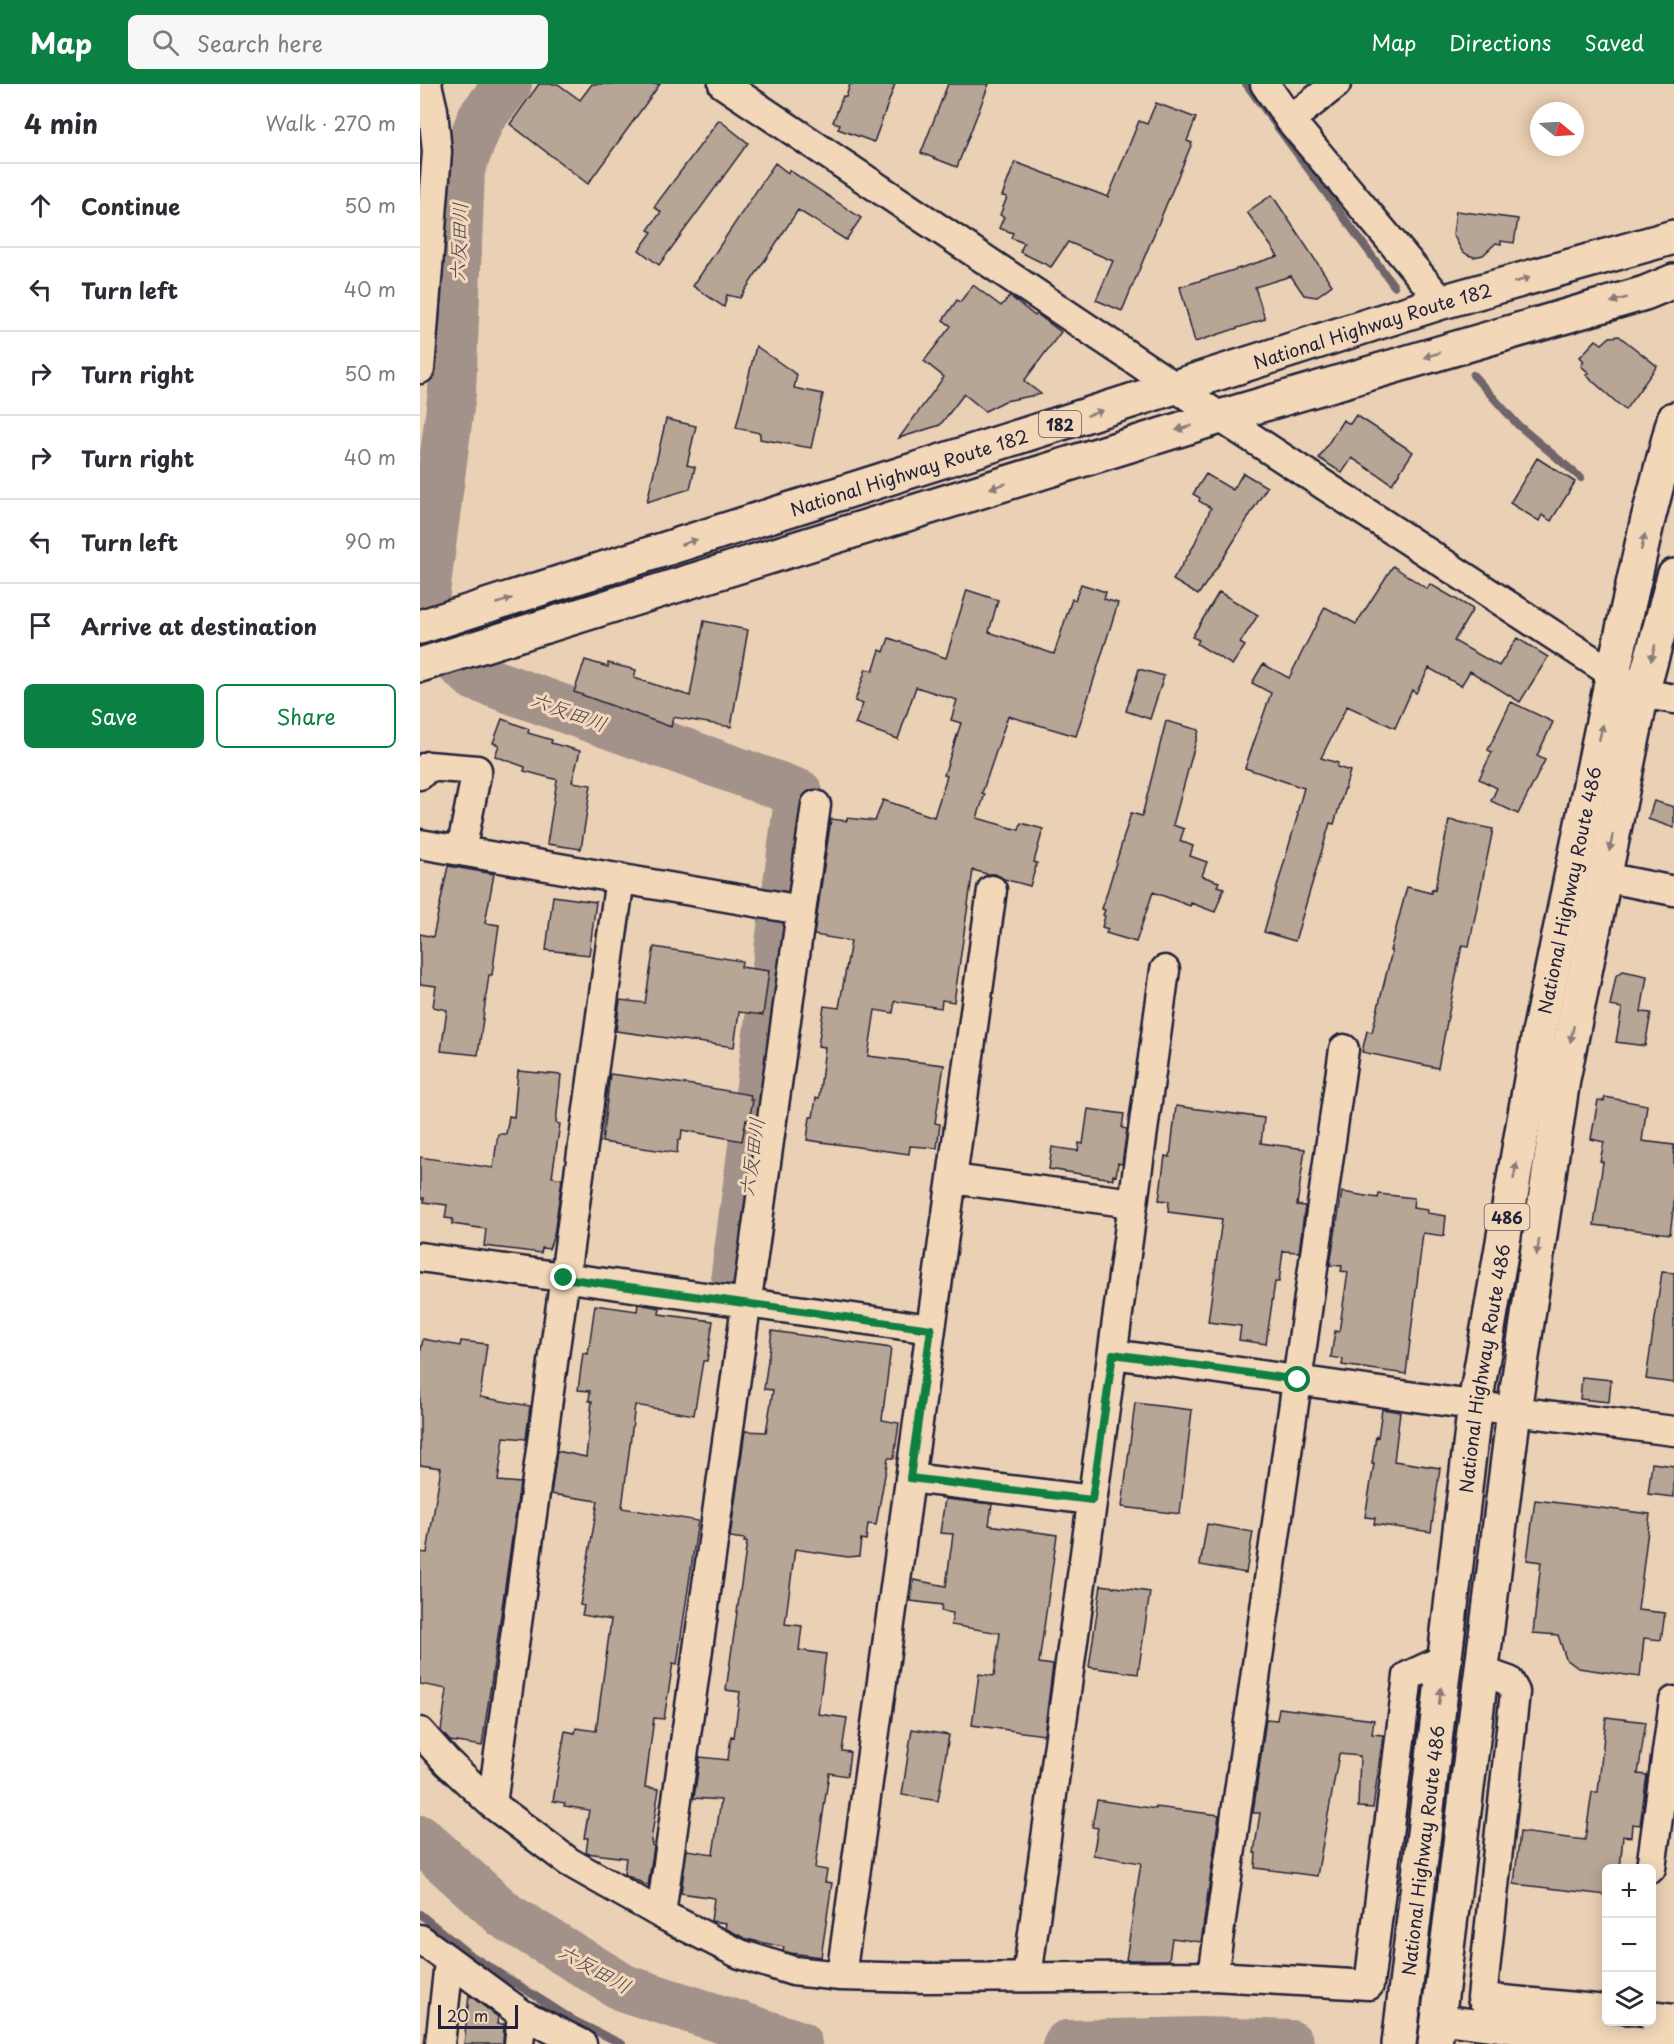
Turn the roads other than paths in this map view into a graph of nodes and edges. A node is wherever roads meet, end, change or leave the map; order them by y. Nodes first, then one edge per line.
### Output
1 (427, 84) edge
2 (723, 84) edge
3 (1265, 84) edge
4 (1336, 84) edge
5 (1290, 120) junction
6 (1674, 237) edge
7 (1674, 281) edge
8 (1442, 302) junction
9 (420, 369) edge
10 (1177, 387) junction
11 (1221, 417) junction
12 (1674, 419) edge
13 (1674, 576) edge
14 (434, 623) edge
15 (420, 665) edge
16 (1613, 673) junction
17 (1642, 693) junction
18 (1674, 699) edge
19 (420, 775) edge
20 (816, 805) dead end
21 (420, 844) edge
22 (461, 851) junction
23 (1604, 877) junction
24 (620, 878) junction
25 (992, 890) dead end
26 (1674, 891) edge
27 (790, 908) junction
28 (1165, 970) dead end
29 (1344, 1049) dead end
30 (952, 1179) junction
31 (1133, 1203) junction
32 (420, 1257) edge
33 (564, 1278) junction
34 (746, 1303) junction
35 (931, 1329) junction
36 (1113, 1354) junction
37 (1298, 1380) junction
38 (1475, 1404) junction
39 (1514, 1411) junction
40 (1674, 1431) edge
41 (910, 1478) junction
42 (1092, 1500) junction
43 (1445, 1659) junction
44 (1481, 1671) junction
45 (1674, 1701) edge
46 (420, 1732) edge
47 (492, 1804) junction
48 (1653, 1864) edge
49 (661, 1914) junction
50 (420, 1939) edge
51 (449, 1962) junction
52 (841, 1976) junction
53 (1213, 1976) junction
54 (1028, 1977) junction
55 (1602, 2010) edge
56 (522, 2014) junction
57 (1674, 2019) edge
58 (1437, 2030) edge
59 (1400, 2035) edge
60 (1653, 2036) edge
61 (440, 2044) edge
62 (519, 2044) edge
63 (582, 2044) edge

1 - 9 street
2 - 10 street
3 - 5 street
4 - 5 street
5 - 8 street
8 -> 6 highway, National Highway Route 182 / 182
7 -> 11 highway, 182
8 - 10 highway, National Highway Route 182 / 182
10 - 11 street
14 -> 10 highway, National Highway Route 182 / 182
11 -> 15 highway, 182
11 - 16 street
16 -> 12 highway, National Highway Route 486 / 486
13 -> 17 highway, National Highway Route 486 / 486
16 - 17 street
38 -> 16 highway, National Highway Route 486 / 486
17 - 18 street
17 -> 23 highway, National Highway Route 486 / 486
19 - 22 street
20 - 27 street
21 - 22 street
22 - 24 street
23 - 26 street
23 -> 39 highway, National Highway Route 486 / 486
24 - 27 street
24 - 33 street
25 - 30 street
27 - 34 street
28 - 31 street
29 - 37 street
30 - 31 street
30 - 35 street
31 - 36 street
32 - 33 street
33 - 34 street
33 - 47 street
34 - 35 street
34 - 49 street
35 - 41 street
36 - 37 street
36 - 42 street
37 - 38 street
37 - 53 street
38 - 39 street
38 - 43 highway, National Highway Route 486 / 486
39 - 40 street
39 - 44 highway, National Highway Route 486 / 486
41 - 42 street
41 - 52 street
42 - 54 street
43 - 53 street
59 -> 43 highway, National Highway Route 486 / 486
44 - 55 street
44 - 58 highway, National Highway Route 486 / 486
45 - 48 street
46 - 47 street
47 - 49 street
49 - 52 street
50 - 51 street
51 - 56 street
51 - 61 street
52 - 54 street
53 - 54 street
56 - 62 street
56 - 63 street
57 - 60 street
58 - 60 street

